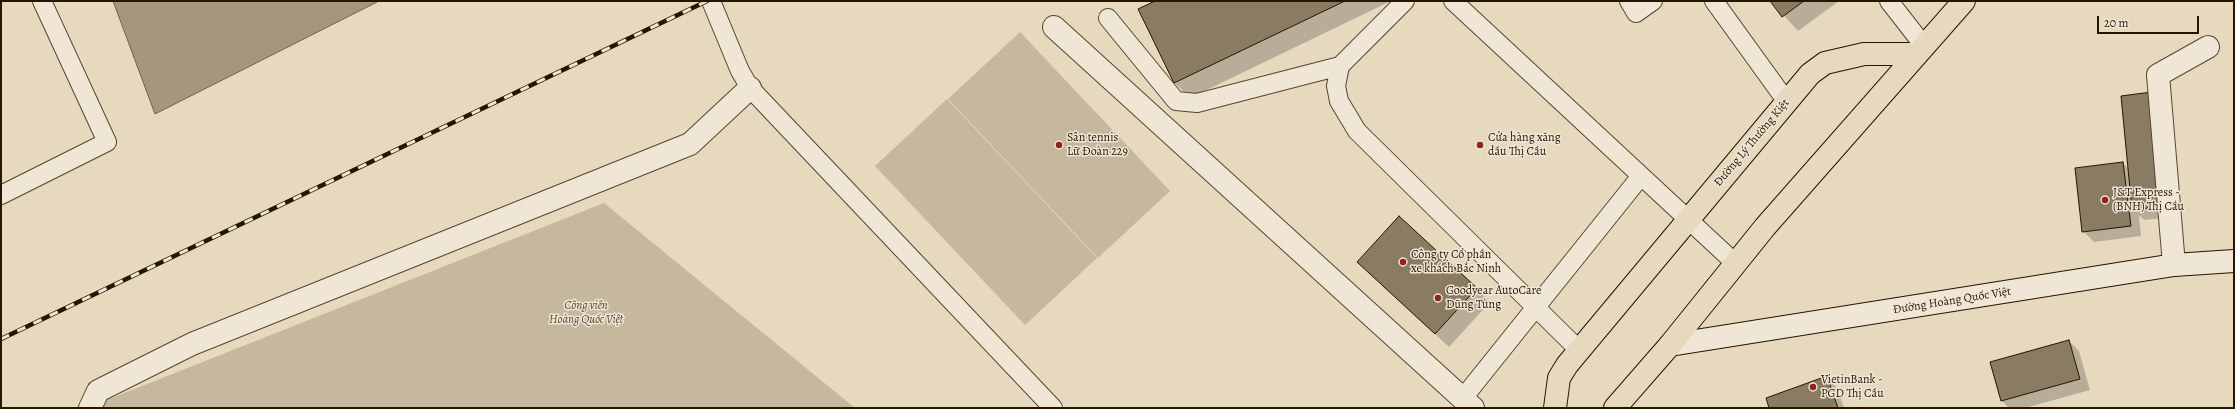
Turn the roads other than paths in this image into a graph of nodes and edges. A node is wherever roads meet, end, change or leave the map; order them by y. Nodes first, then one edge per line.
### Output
1 (42, 1) edge
2 (711, 1) edge
3 (1405, 1) edge
4 (1453, 1) edge
5 (1629, 1) edge
6 (1653, 1) edge
7 (1714, 1) edge
8 (1889, 1) edge
9 (1964, 1) edge
10 (1108, 18) dead end
11 (1054, 27) dead end
12 (2208, 47) dead end
13 (1921, 50) junction
14 (1340, 66) junction
15 (745, 79) junction
16 (1787, 102) junction
17 (1641, 176) junction
18 (1, 195) edge
19 (1688, 220) junction
20 (2234, 261) edge
21 (1735, 263) junction
22 (2174, 265) junction
23 (1536, 307) junction
24 (1670, 345) junction
25 (1579, 350) junction
26 (1468, 403) edge
27 (90, 408) edge
28 (1053, 408) edge
29 (1555, 408) edge
30 (1615, 408) edge

1 - 18 lane
2 - 15 lane
3 - 14 lane
4 - 17 lane
5 - 6 lane
7 - 16 lane
8 - 13 lane
9 - 13 main road
10 - 14 lane
11 - 26 street
12 - 22 street
13 - 16 main road, Đường Lý Thường Kiệt
13 - 21 main road
14 - 23 lane
15 - 27 street
15 - 28 lane
16 - 19 main road, Đường Lý Thường Kiệt
17 - 19 lane
17 - 23 lane
19 - 21 lane
19 - 25 main road, Đường Lý Thường Kiệt
20 - 22 street, Đường Hoàng Quốc Việt
21 - 24 main road
22 - 24 street, Đường Hoàng Quốc Việt
23 - 25 lane
23 - 26 lane
24 - 30 main road
25 - 29 main road, Đường Lý Thường Kiệt

